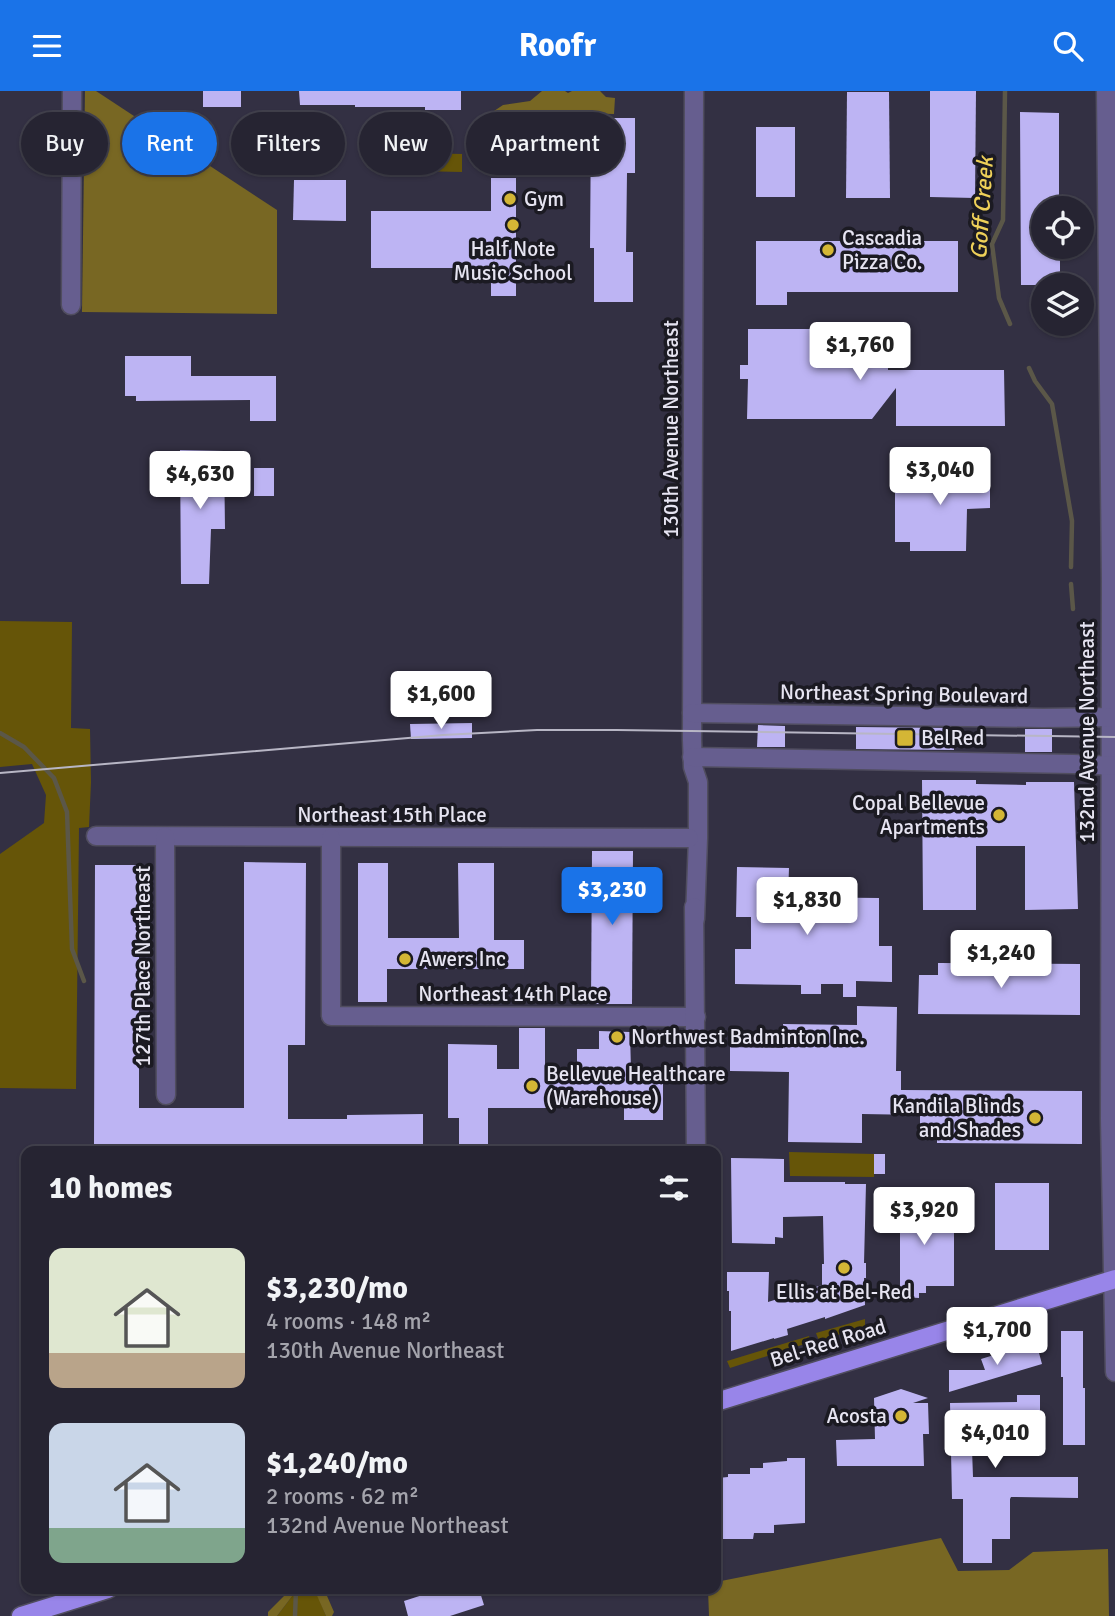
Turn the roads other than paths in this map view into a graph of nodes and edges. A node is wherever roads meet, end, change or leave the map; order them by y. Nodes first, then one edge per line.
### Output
1 (72, 91) edge
2 (694, 91) edge
3 (1106, 91) edge
4 (71, 305) dead end
5 (692, 713) junction
6 (1113, 717) edge
7 (692, 762) junction
8 (1113, 767) edge
9 (96, 836) dead end
10 (165, 837) junction
11 (331, 838) junction
12 (689, 838) junction
13 (695, 919) junction
14 (696, 1017) junction
15 (166, 1095) dead end
16 (696, 1146) edge
17 (1114, 1279) edge
18 (1115, 1372) edge
19 (721, 1400) edge
20 (92, 1594) edge
21 (20, 1616) edge

1 - 4 street
2 - 5 street, 130th Avenue Northeast
3 - 6 street, 132nd Avenue Northeast
5 - 6 street, Northeast Spring Boulevard
5 - 7 street, 130th Avenue Northeast
6 - 8 street, 132nd Avenue Northeast
7 - 8 street
7 - 12 street, 130th Avenue Northeast
7 - 13 street, 130th Avenue Northeast
8 - 17 street, 132nd Avenue Northeast
9 - 10 street, Northeast 15th Place
10 - 11 street, Northeast 15th Place
10 - 15 street, 127th Place Northeast
11 - 12 street, Northeast 15th Place
11 - 14 street, Northeast 14th Place
12 - 13 street, 130th Avenue Northeast
13 - 14 street, 130th Avenue Northeast
14 - 16 street, 130th Avenue Northeast
17 - 18 street, 132nd Avenue Northeast
17 - 19 main road, Bel-Red Road
20 - 21 main road

